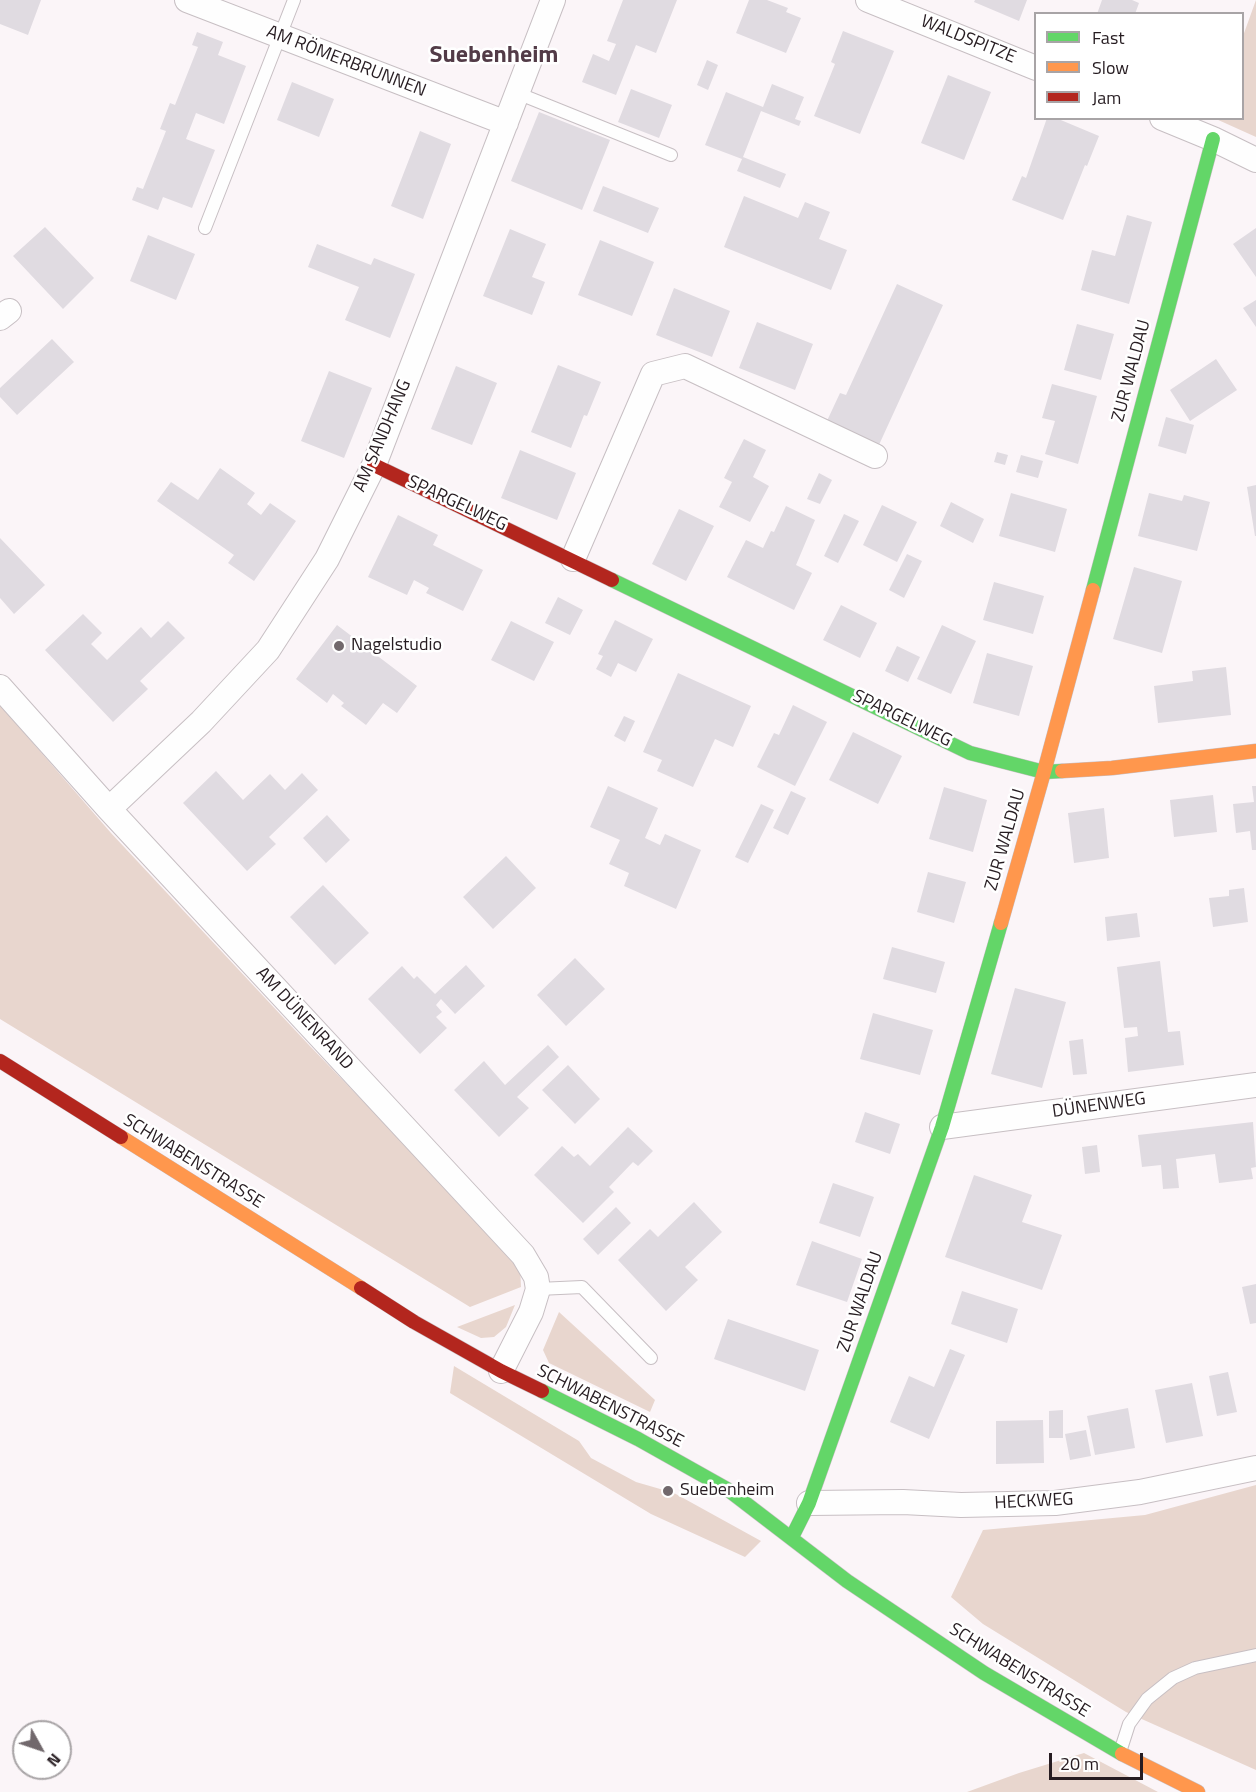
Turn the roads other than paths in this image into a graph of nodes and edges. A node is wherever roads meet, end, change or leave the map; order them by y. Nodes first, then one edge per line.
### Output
1 (187, 0) edge
2 (294, 0) edge
3 (553, 0) edge
4 (867, 0) edge
5 (280, 36) junction
6 (1034, 68) edge
7 (517, 93) junction
8 (1167, 120) edge
9 (506, 123) junction
10 (1213, 139) junction
11 (671, 155) dead end
12 (1256, 159) edge
13 (205, 228) dead end
14 (875, 456) dead end
15 (374, 465) junction
16 (573, 559) junction
17 (0, 687) edge
18 (1256, 751) edge
19 (1044, 772) junction
20 (109, 809) junction
21 (0, 1061) edge
22 (1256, 1086) edge
23 (942, 1127) junction
24 (538, 1289) junction
25 (651, 1358) dead end
26 (501, 1371) junction
27 (1256, 1468) edge
28 (809, 1503) junction
29 (792, 1537) junction
30 (1256, 1655) edge
31 (1119, 1753) junction
32 (1198, 1792) edge

1 - 5 street, AM RÖMERBRUNNEN
2 - 5 lane
3 - 7 street, AM SANDHANG
4 - 6 street, WALDSPITZE
5 - 9 street, AM RÖMERBRUNNEN
5 - 13 lane
7 - 9 street, AM SANDHANG
7 - 11 lane
8 - 10 street
9 - 15 street, AM SANDHANG
10 - 12 street
10 - 19 street, ZUR WALDAU
14 - 16 street
15 - 16 street, SPARGELWEG
15 - 20 street, AM SANDHANG
16 - 19 street, SPARGELWEG
17 - 20 street, AM DÜNENRAND
18 - 19 street, SPARGELWEG
19 - 23 street, ZUR WALDAU
20 - 24 street, AM DÜNENRAND
21 - 26 street, SCHWABENSTRASSE
22 - 23 street, DÜNENWEG
23 - 28 street, ZUR WALDAU
24 - 25 lane
24 - 26 street
26 - 29 street, SCHWABENSTRASSE
27 - 28 street, HECKWEG
28 - 29 street, ZUR WALDAU
29 - 31 street, SCHWABENSTRASSE
30 - 31 lane
31 - 32 street, SCHWABENSTRASSE

